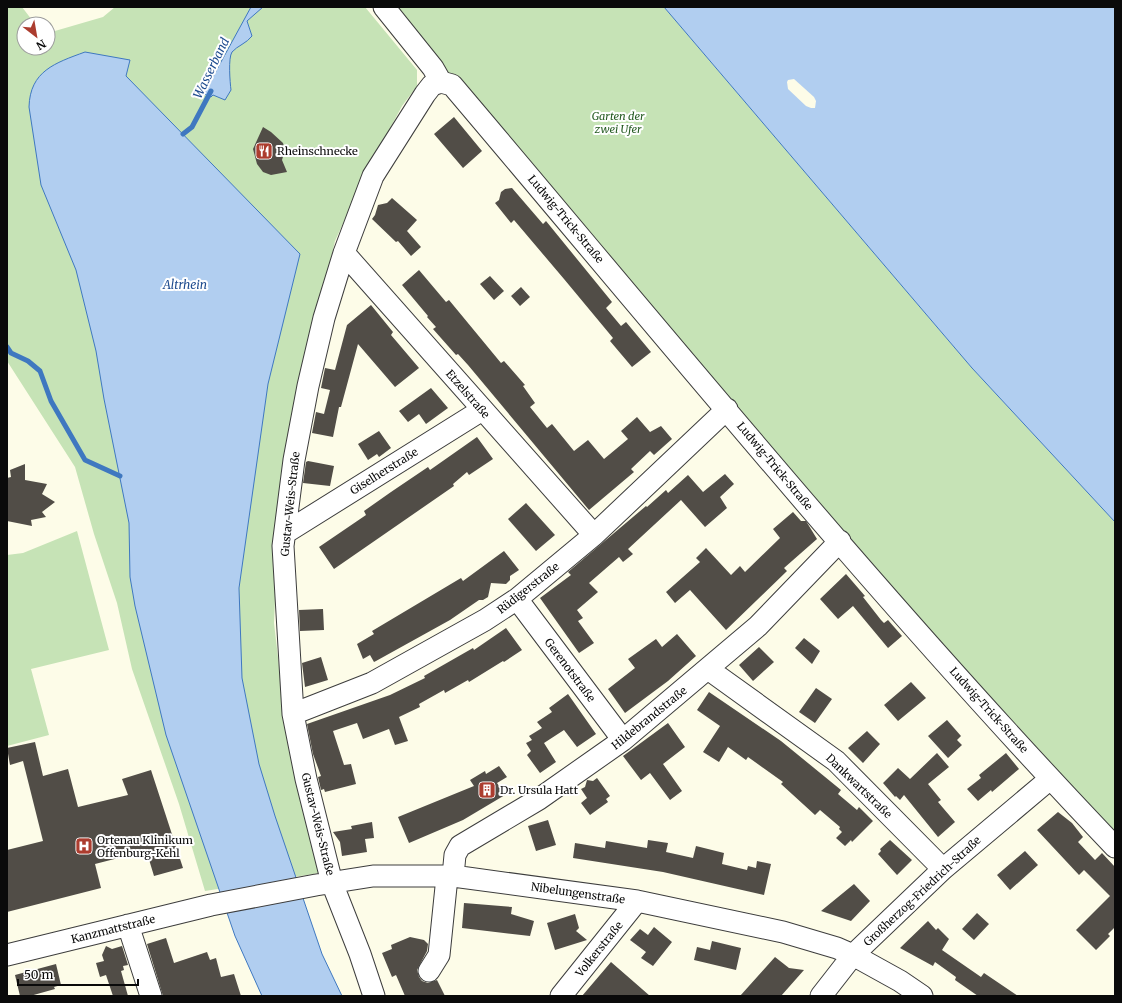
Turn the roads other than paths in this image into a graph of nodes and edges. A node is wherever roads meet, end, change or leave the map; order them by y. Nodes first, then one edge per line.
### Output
1 (384, 7) edge
2 (441, 82) junction
3 (344, 253) junction
4 (727, 409) junction
5 (482, 410) junction
6 (285, 533) junction
7 (594, 534) junction
8 (840, 541) junction
9 (518, 598) junction
10 (708, 669) junction
11 (293, 714) junction
12 (623, 740) junction
13 (1050, 779) junction
14 (1115, 847) edge
15 (943, 869) junction
16 (450, 876) junction
17 (324, 884) junction
18 (637, 901) junction
19 (219, 903) joint
20 (128, 925) junction
21 (7, 955) edge
22 (853, 955) junction
23 (429, 971) dead end
24 (151, 996) edge
25 (374, 996) edge
26 (561, 996) edge
27 (821, 996) edge
28 (922, 996) edge

1 - 2 street
2 - 3 street, Gustav-Weis-Straße
2 - 4 street, Ludwig-Trick-Straße
3 - 5 street, Etzelstraße
3 - 6 street, Gustav-Weis-Straße
4 - 7 street, Rüdigerstraße
4 - 8 street, Ludwig-Trick-Straße
5 - 6 street, Giselherstraße
5 - 7 street, Etzelstraße
6 - 11 street, Gustav-Weis-Straße
7 - 9 street, Rüdigerstraße
8 - 10 street, Hildebrandstraße
8 - 13 street, Ludwig-Trick-Straße
9 - 11 street, Rüdigerstraße
9 - 12 street, Gerenotstraße
10 - 12 street, Hildebrandstraße
10 - 15 street, Dankwartstraße
11 - 17 street, Gustav-Weis-Straße
12 - 16 street, Hildebrandstraße
13 - 14 street, Ludwig-Trick-Straße
13 - 15 street, Großherzog-Friedrich-Straße
15 - 22 street, Großherzog-Friedrich-Straße
16 - 17 street, Nibelungenstraße
16 - 18 street, Nibelungenstraße
16 - 23 street, Hildebrandstraße
17 - 19 street, Nibelungenstraße
17 - 25 street, Gustav-Weis-Straße
18 - 22 street, Nibelungenstraße
18 - 26 street, Volkerstraße
19 - 20 street, Kanzmattstraße
20 - 21 street, Kanzmattstraße
20 - 24 street
22 - 27 street, Großherzog-Friedrich-Straße
22 - 28 street, Nibelungenstraße

